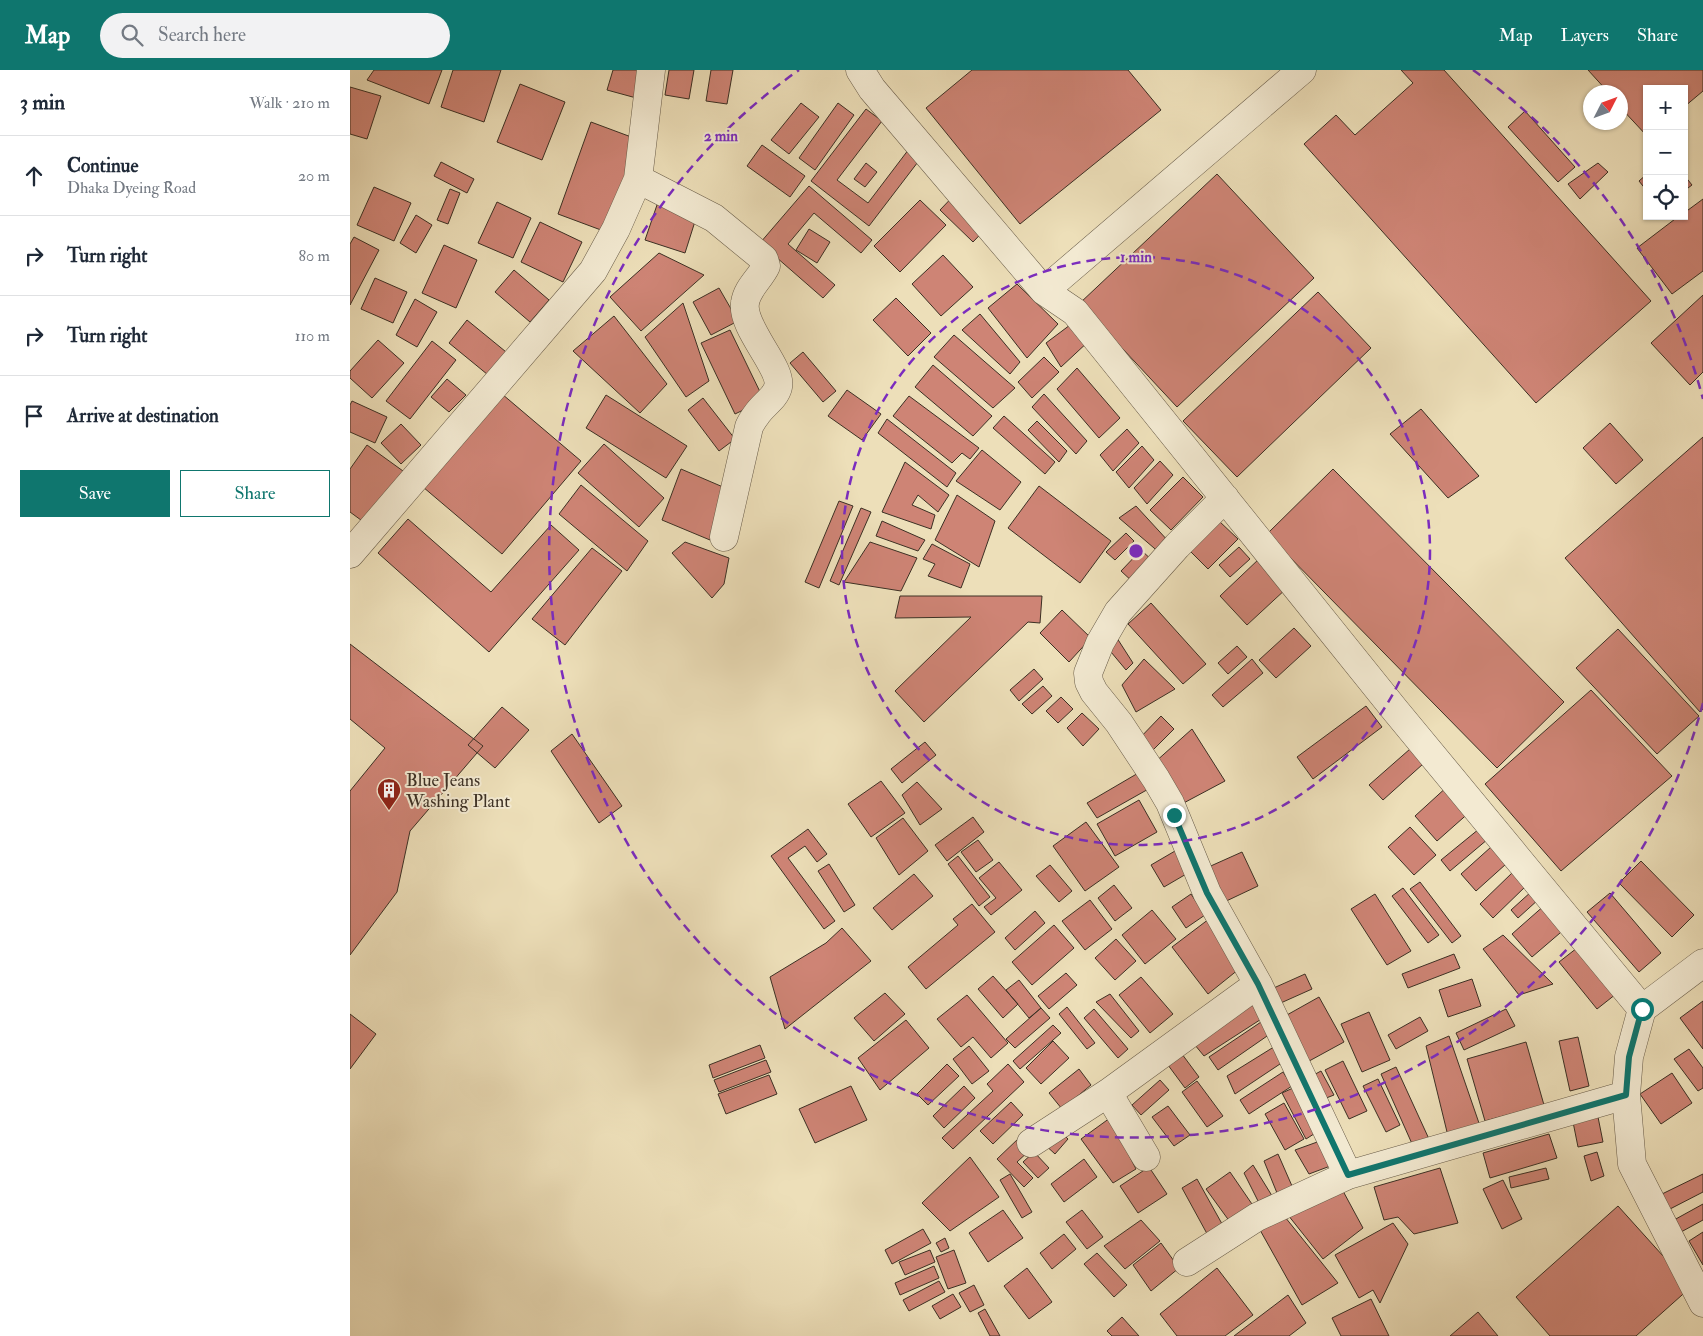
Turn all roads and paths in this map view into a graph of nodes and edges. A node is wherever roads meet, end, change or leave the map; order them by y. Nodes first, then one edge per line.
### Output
1 (651, 70) edge
2 (860, 70) edge
3 (1302, 70) edge
4 (638, 178) junction
5 (1044, 291) junction
6 (1224, 498) junction
7 (724, 537) dead end
8 (350, 554) edge
9 (1703, 963) edge
10 (1258, 984) junction
11 (1642, 1009) junction
12 (1108, 1093) junction
13 (1626, 1095) junction
14 (1031, 1143) dead end
15 (1146, 1157) dead end
16 (1348, 1175) junction
17 (1187, 1262) dead end
18 (1703, 1303) edge

1 - 4 street
2 - 5 street
3 - 5 street
4 - 7 street
4 - 8 street
5 - 6 street
6 - 10 street
6 - 11 street
9 - 11 street
10 - 12 street
10 - 16 street
11 - 13 street
12 - 14 street
12 - 15 street
13 - 16 street
13 - 18 street
16 - 17 street

